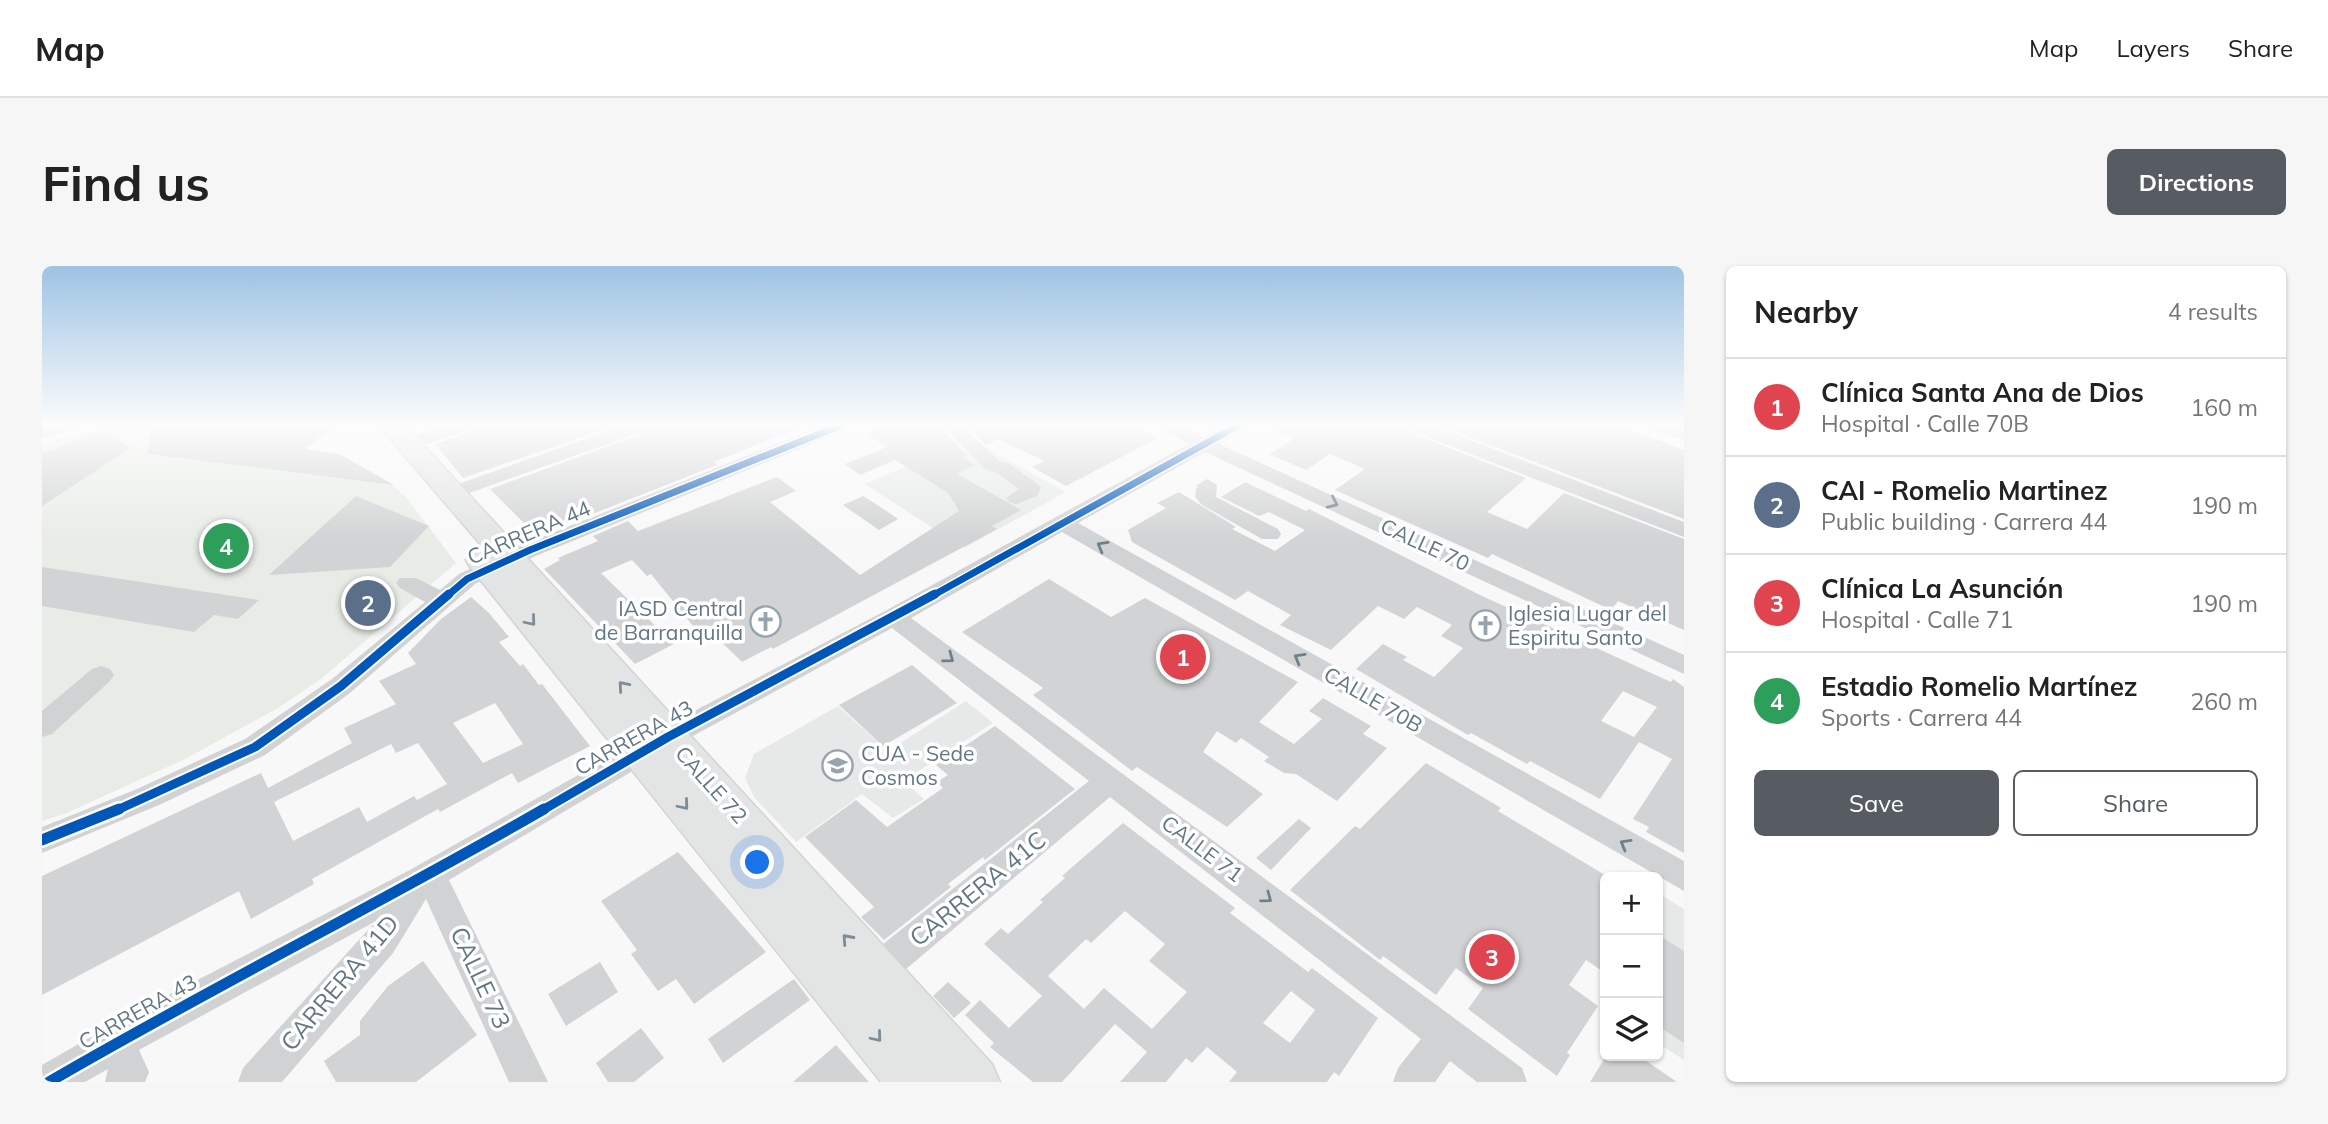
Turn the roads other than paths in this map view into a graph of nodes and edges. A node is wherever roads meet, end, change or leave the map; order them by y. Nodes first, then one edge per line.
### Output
1 (404, 464) edge
2 (426, 464) edge
3 (533, 464) edge
4 (745, 464) edge
5 (991, 464) edge
6 (1169, 464) edge
7 (1248, 464) edge
8 (1514, 464) edge
9 (1207, 485) dead end
10 (451, 493) junction
11 (1016, 498) dead end
12 (1062, 523) junction
13 (1684, 530) edge
14 (1270, 534) dead end
15 (499, 564) junction
16 (408, 583) dead end
17 (442, 600) junction
18 (894, 617) junction
19 (1684, 666) edge
20 (101, 675) dead end
21 (42, 727) edge
22 (654, 745) junction
23 (1111, 780) junction
24 (42, 841) edge
25 (1684, 877) edge
26 (425, 878) junction
27 (860, 984) junction
28 (1447, 1035) junction
29 (112, 1045) junction
30 (49, 1082) edge
31 (124, 1082) edge
32 (257, 1082) edge
33 (529, 1082) edge
34 (914, 1082) edge
35 (974, 1082) edge
36 (1412, 1082) edge
37 (1508, 1082) edge

1 - 15 main road, CALLE 72
2 - 10 main road, CALLE 72
3 - 10 street
4 - 15 street, CARRERA 44
5 - 11 street
6 - 12 street, CARRERA 43
7 -> 19 street, CALLE 70
8 - 13 street
9 - 14 street
10 - 15 main road, CALLE 72
12 - 18 street, CARRERA 43
25 -> 12 street, CALLE 70B
15 - 17 street, CARRERA 44
15 - 22 main road, CALLE 72
16 - 17 street
17 - 24 street, CARRERA 44
18 - 22 street, CARRERA 43
18 -> 23 street, CALLE 71
20 - 21 street
22 - 26 street, CARRERA 43
22 - 27 main road, CALLE 72
23 - 27 street, CARRERA 41C
23 -> 28 street, CALLE 71
26 - 29 street, CARRERA 43
26 - 32 street, CARRERA 41D
26 - 33 street, CALLE 73
27 -> 34 main road, CALLE 72
27 - 35 main road, CALLE 72
28 - 36 street
28 - 37 street, CALLE 71
29 - 30 street, CARRERA 43
29 - 31 street

